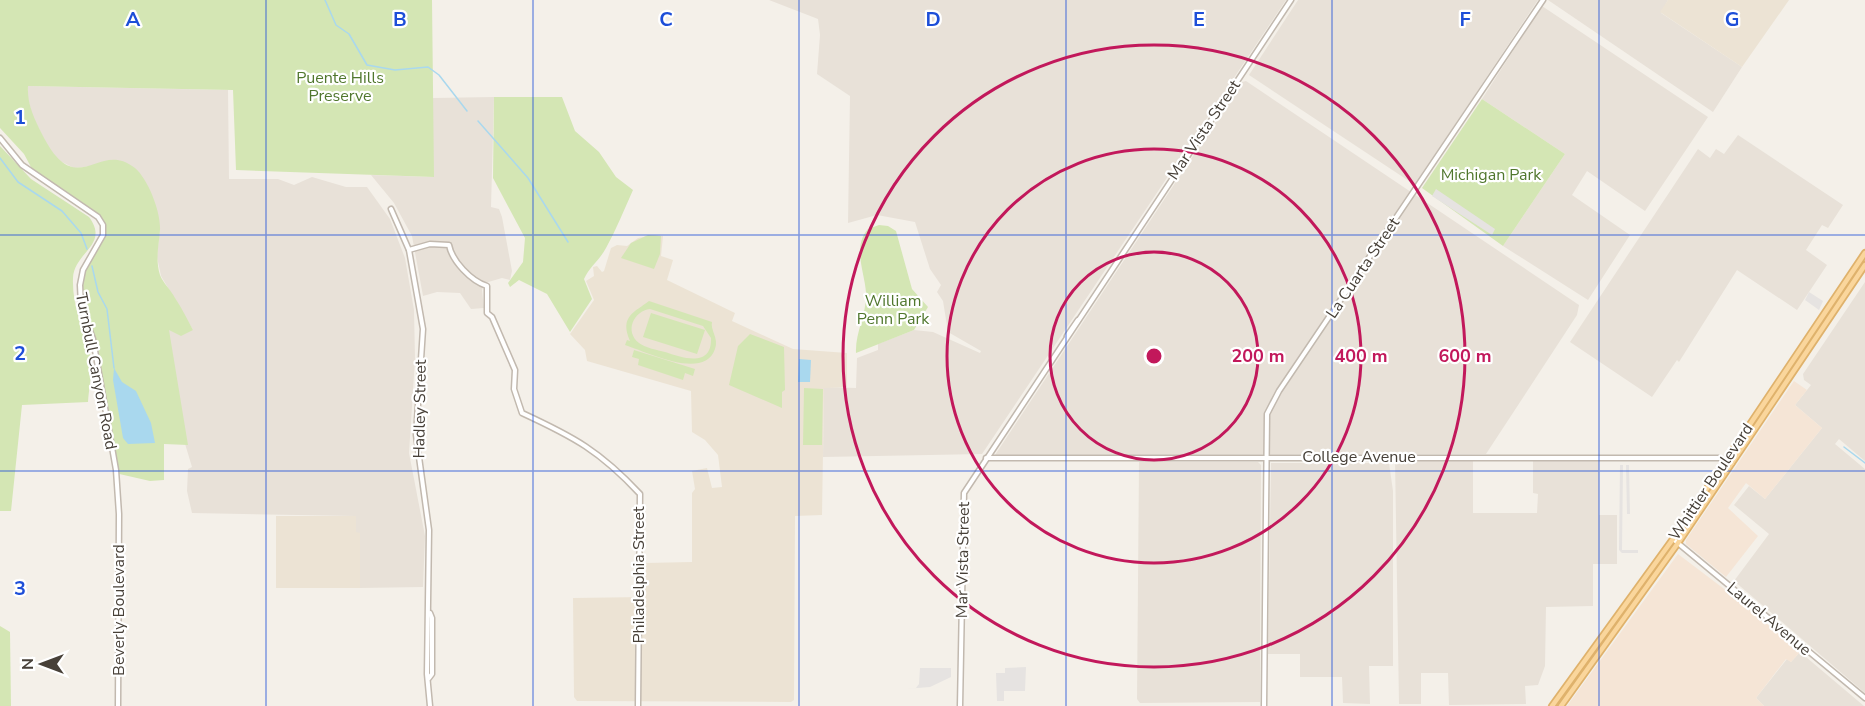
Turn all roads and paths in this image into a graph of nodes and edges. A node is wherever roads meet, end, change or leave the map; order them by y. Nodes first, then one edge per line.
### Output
1 (1291, 0) edge
2 (1543, 0) edge
3 (0, 138) edge
4 (391, 209) dead end
5 (409, 250) junction
6 (1865, 253) edge
7 (1865, 265) edge
8 (986, 458) junction
9 (1266, 458) junction
10 (1726, 460) junction
11 (1732, 463) junction
12 (119, 514) joint
13 (1676, 541) junction
14 (1865, 698) edge
15 (118, 706) edge
16 (430, 706) edge
17 (638, 706) edge
18 (960, 706) edge
19 (1264, 706) edge
20 (1552, 706) edge
21 (1561, 706) edge

1 - 8 street, Mar Vista Street
2 - 9 street, La Cuarta Street
3 - 12 street, Turnbull Canyon Road
4 - 5 street, Hadley Street
5 - 16 street, Hadley Street
5 - 17 street, Philadelphia Street
6 - 10 main road, Whittier Boulevard
7 - 11 main road, Whittier Boulevard
8 - 9 street, College Avenue
8 - 18 street, Mar Vista Street
9 - 10 street, College Avenue
9 - 19 street, La Cuarta Street
10 - 11 street, College Avenue
10 - 13 main road, Whittier Boulevard
11 - 13 main road, Whittier Boulevard
12 - 15 street, Beverly Boulevard
13 - 14 street, Laurel Avenue
13 - 20 main road, Whittier Boulevard
13 - 21 main road, Whittier Boulevard

